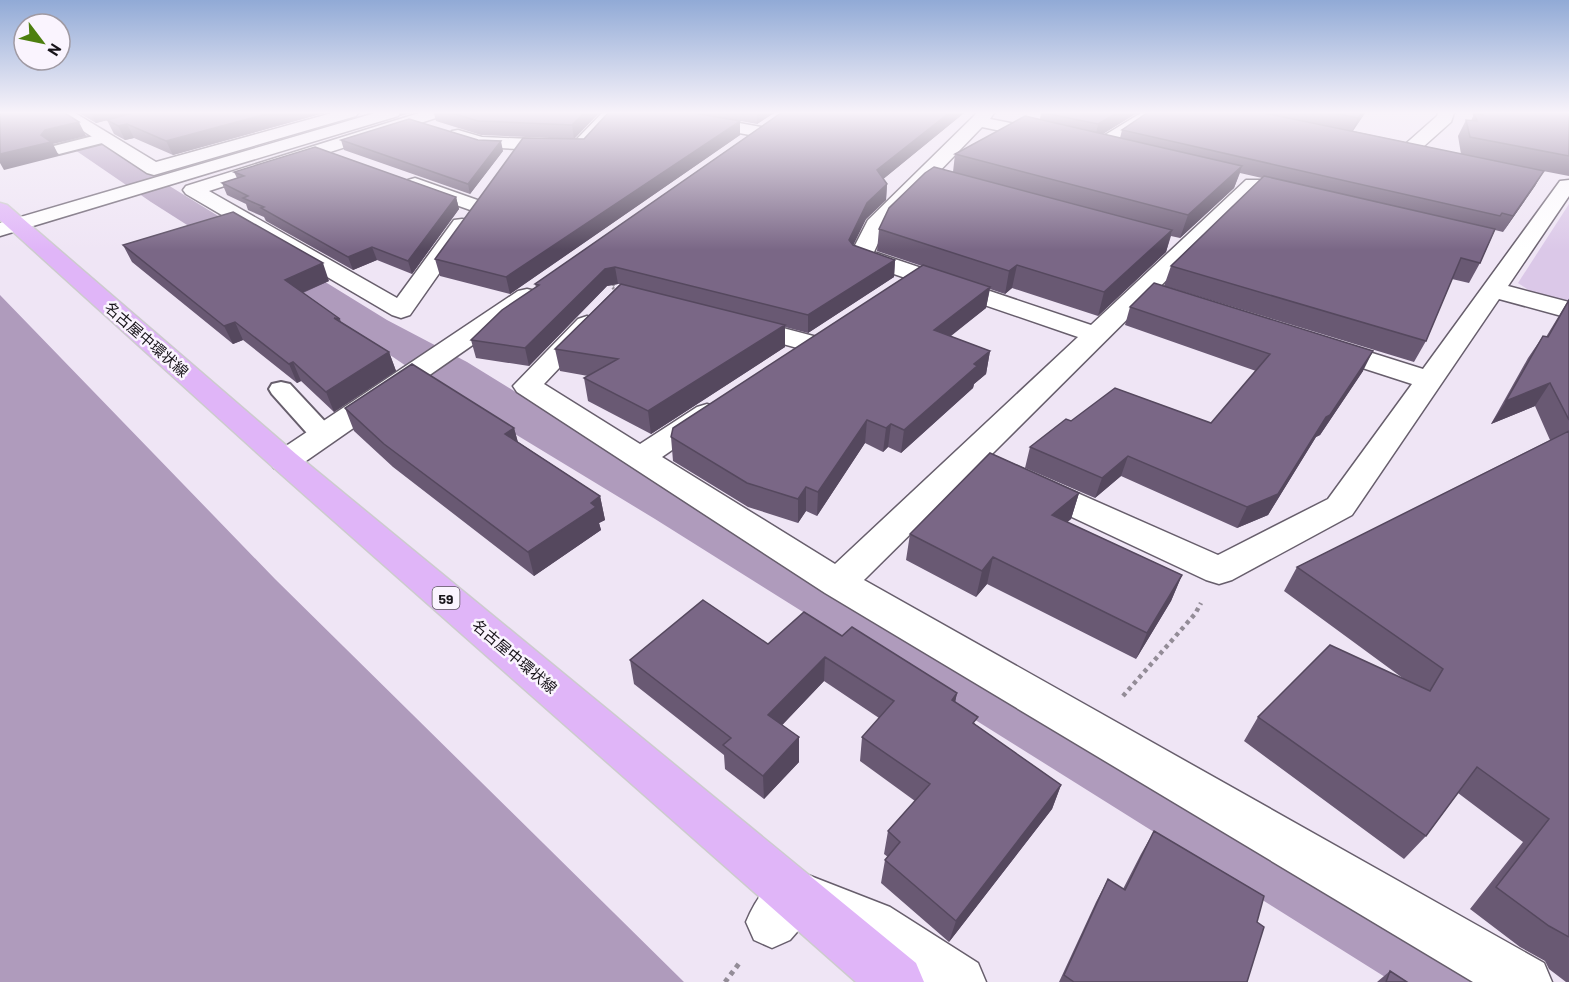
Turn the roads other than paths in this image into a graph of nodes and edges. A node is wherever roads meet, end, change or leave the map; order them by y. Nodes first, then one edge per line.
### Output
1 (139, 159) edge
2 (190, 159) edge
3 (240, 159) edge
4 (292, 159) edge
5 (346, 159) edge
6 (509, 159) edge
7 (939, 159) edge
8 (352, 161) edge
9 (507, 162) edge
10 (393, 176) edge
11 (922, 176) junction
12 (1232, 179) edge
13 (1544, 180) edge
14 (944, 182) edge
15 (1253, 184) junction
16 (1568, 185) edge
17 (488, 189) edge
18 (1274, 189) edge
19 (476, 206) junction
20 (6, 222) edge
21 (916, 275) junction
22 (546, 282) edge
23 (618, 285) edge
24 (1493, 290) junction
25 (887, 294) edge
26 (1569, 310) edge
27 (709, 317) edge
28 (1096, 335) junction
29 (1307, 342) edge
30 (808, 346) edge
31 (1429, 380) junction
32 (281, 389) dead end
33 (726, 401) edge
34 (322, 435) junction
35 (969, 457) junction
36 (640, 458) junction
37 (285, 460) junction
38 (838, 582) junction
39 (783, 909) junction
40 (897, 982) edge
41 (959, 982) edge
42 (1525, 982) edge

1 - 2 street
3 - 20 street
4 - 19 street
5 - 8 street
6 - 9 street
7 - 11 street
10 - 19 street
11 - 14 street
11 - 21 street
12 - 15 street
13 - 16 street
15 - 18 street
15 - 28 street
16 - 24 street
17 - 19 street
20 - 37 main road, 名古屋中環状線 / 59
21 - 25 street
21 - 28 street
22 - 34 street
23 - 36 street
24 - 26 street
24 - 31 street
27 - 30 street
28 - 35 street
29 - 31 street
31 - 35 street
32 - 34 lane
33 - 36 street
34 - 37 street
35 - 38 street
36 - 38 street
37 - 39 main road, 名古屋中環状線 / 59
38 - 42 street
39 - 40 main road, 名古屋中環状線 / 59
39 - 41 street

